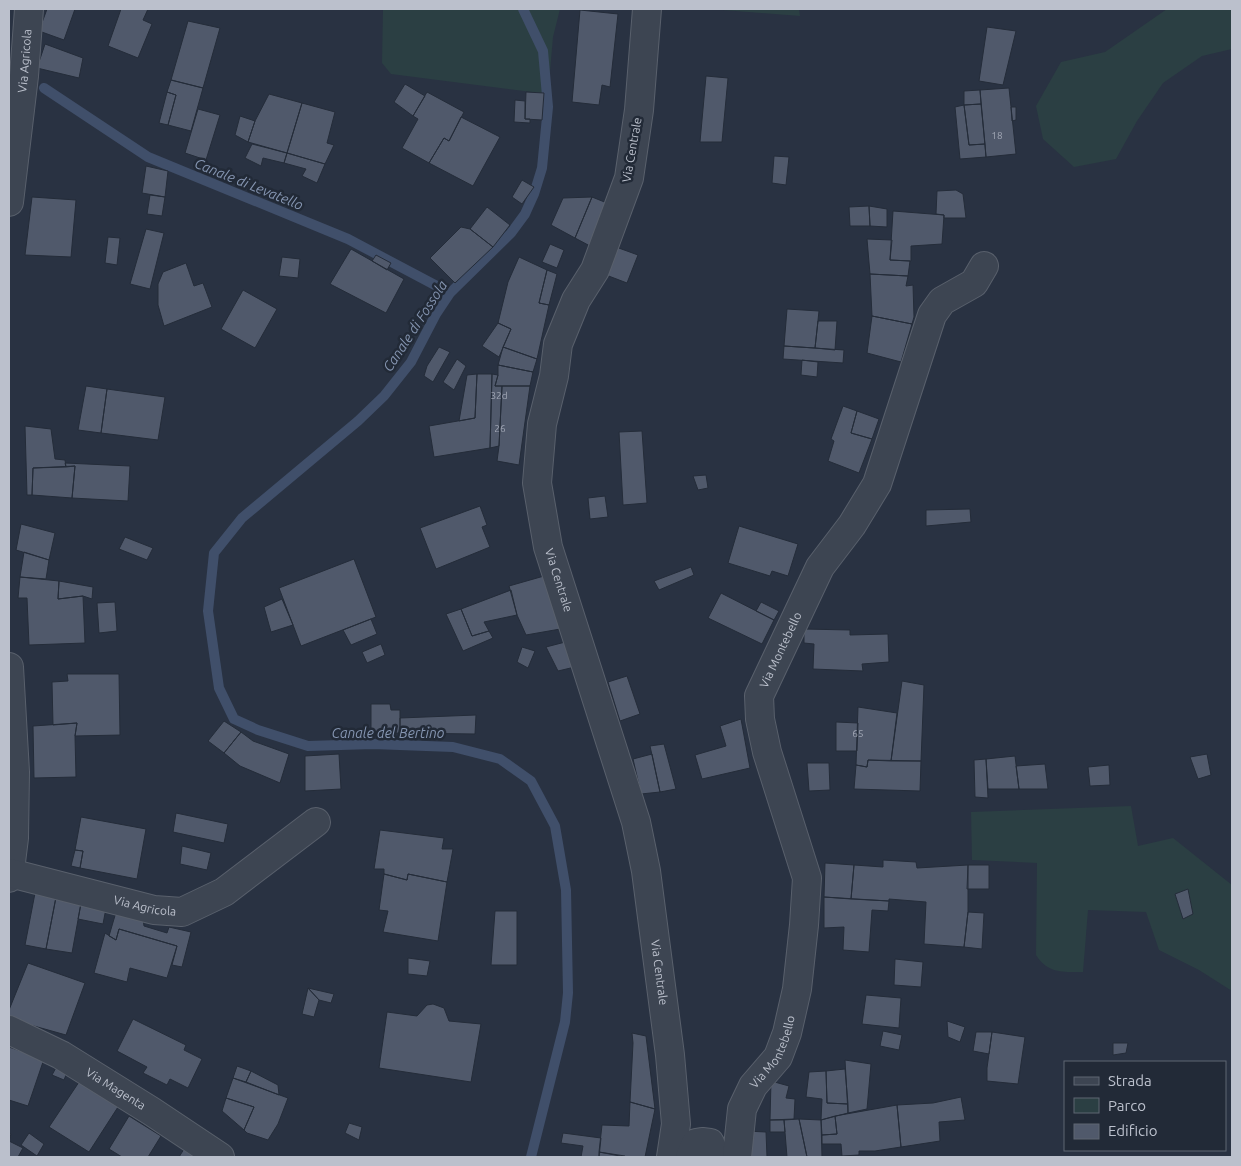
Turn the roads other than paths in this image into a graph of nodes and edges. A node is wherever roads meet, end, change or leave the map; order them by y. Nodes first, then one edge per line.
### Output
1 (29, 9) edge
2 (647, 9) edge
3 (9, 202) edge
4 (984, 266) dead end
5 (9, 667) edge
6 (316, 822) dead end
7 (9, 875) edge
8 (9, 1030) edge
9 (220, 1157) edge
10 (671, 1157) edge
11 (690, 1157) edge
12 (716, 1157) edge
13 (737, 1157) edge

1 - 3 street, Via Agricola
2 - 10 street, Via Centrale
4 - 13 street, Via Montebello
5 - 7 street, Via Agricola
6 - 7 street, Via Agricola
8 - 9 street, Via Magenta
11 - 12 street

